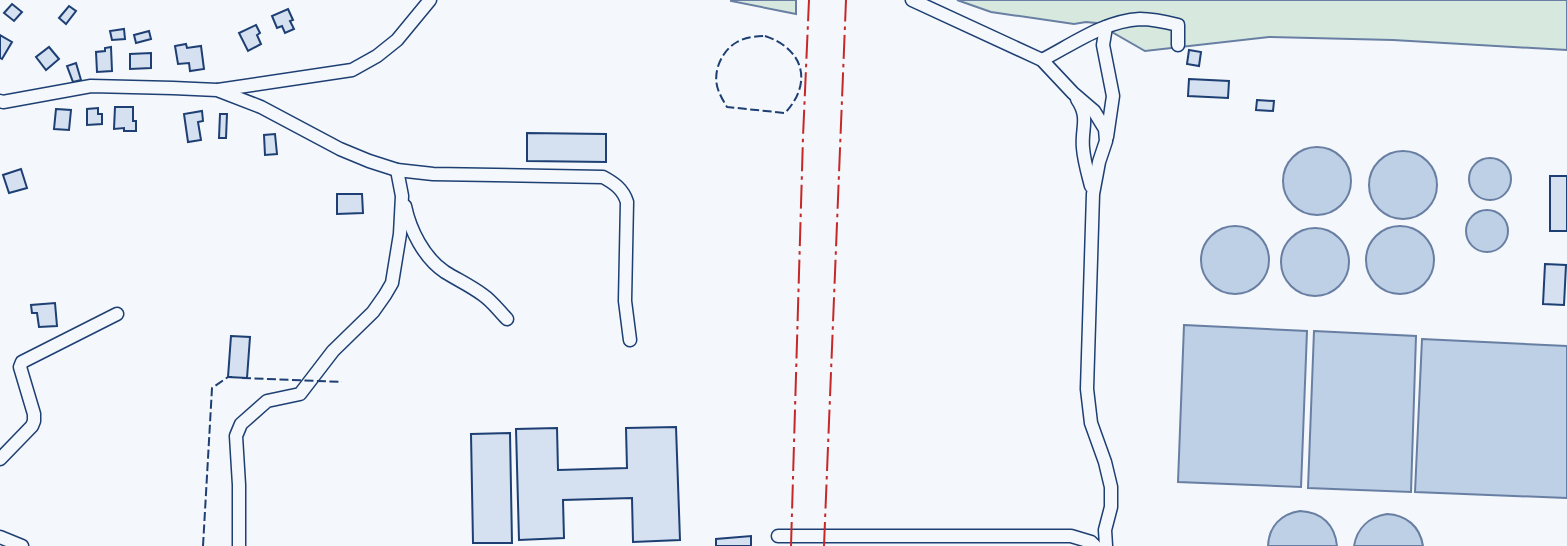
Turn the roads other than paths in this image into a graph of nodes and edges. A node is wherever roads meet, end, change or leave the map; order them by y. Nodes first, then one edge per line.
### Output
1 (430, 0) edge
2 (912, 0) edge
3 (1106, 27) junction
4 (1178, 45) dead end
5 (1042, 60) junction
6 (217, 90) junction
7 (1073, 93) junction
8 (0, 101) edge
9 (1106, 141) junction
10 (397, 170) junction
11 (1093, 194) junction
12 (402, 196) junction
13 (117, 314) dead end
14 (507, 319) dead end
15 (630, 340) dead end
16 (0, 459) edge
17 (778, 536) dead end
18 (0, 537) edge
19 (22, 546) edge
20 (239, 546) edge
21 (1096, 546) edge
22 (1106, 546) edge

1 - 6 street
2 - 5 street
3 - 4 street
3 - 5 street
3 - 9 street
5 - 7 street
6 - 8 street
6 - 10 street
7 - 9 street
7 - 11 street
9 - 11 street
10 - 12 street
10 - 15 street
11 - 22 street
12 - 14 street
12 - 20 street
13 - 16 street
17 - 21 street
18 - 19 street

